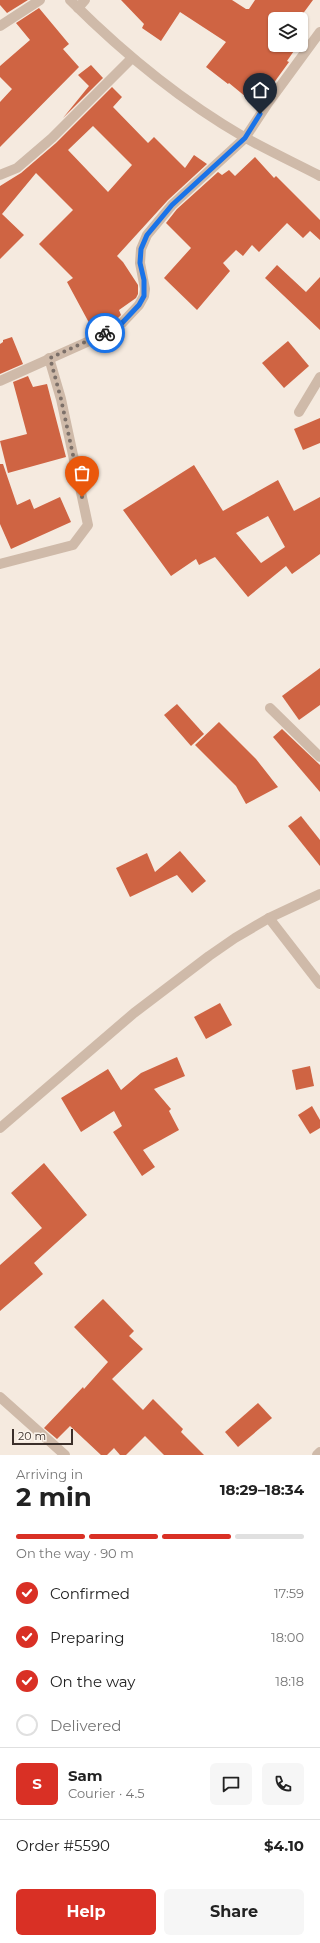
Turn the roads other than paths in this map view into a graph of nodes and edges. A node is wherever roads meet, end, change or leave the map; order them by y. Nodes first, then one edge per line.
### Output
1 (40, 0) edge
2 (70, 0) edge
3 (82, 4) edge
4 (0, 26) edge
5 (320, 32) edge
6 (132, 58) junction
7 (245, 138) junction
8 (0, 175) edge
9 (320, 176) edge
10 (50, 358) junction
11 (320, 377) edge
12 (0, 381) edge
13 (300, 412) dead end
14 (0, 564) edge
15 (270, 708) dead end
16 (320, 757) edge
17 (320, 894) edge
18 (269, 918) junction
19 (320, 984) edge
20 (0, 1128) edge
21 (0, 1397) edge
22 (320, 1452) edge
23 (65, 1455) edge
24 (317, 1455) edge

1 - 4 street
2 - 3 street
3 - 6 street
5 - 7 street
6 - 7 street
6 - 8 street
7 - 9 street
7 - 10 street
10 - 12 street
10 - 14 street
11 - 13 street
15 - 16 street
17 - 18 street
18 - 19 street
18 - 20 street
21 - 23 street
22 - 24 street

